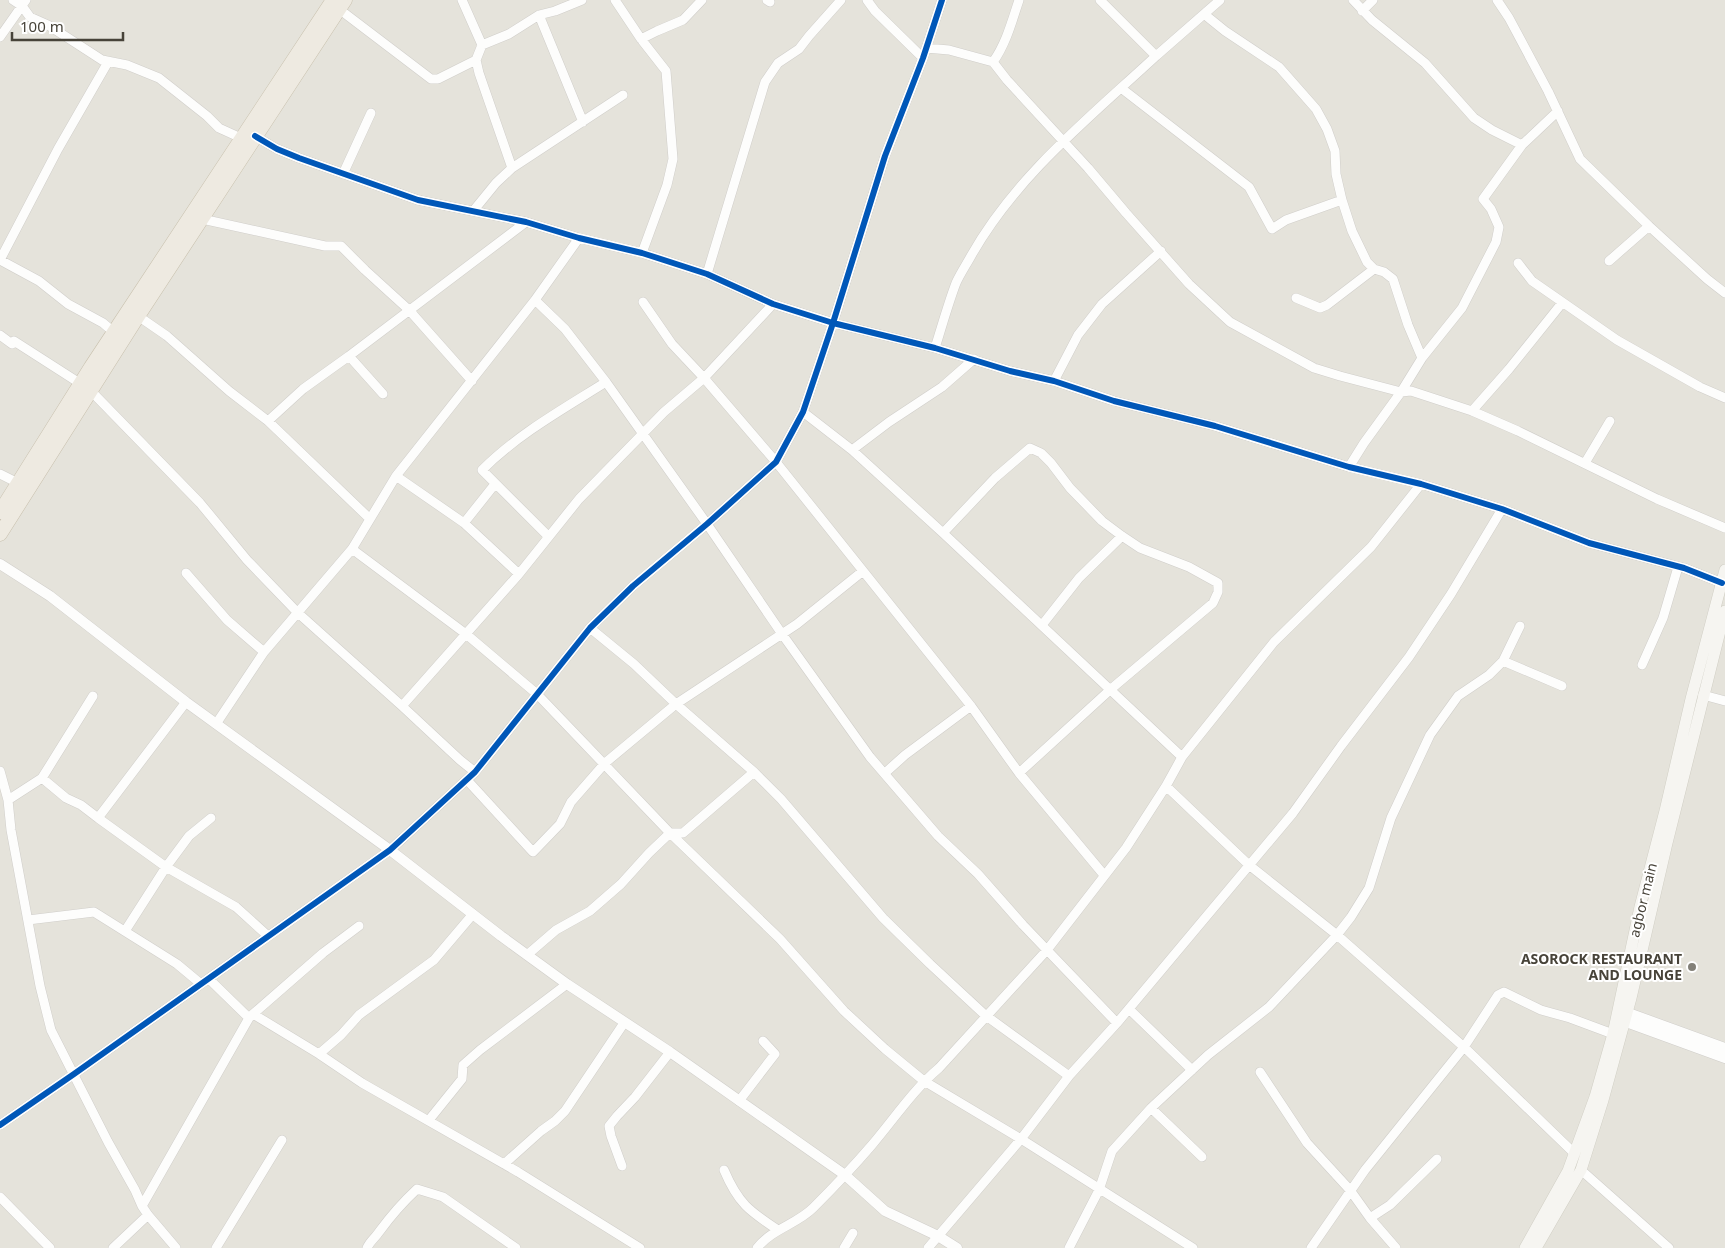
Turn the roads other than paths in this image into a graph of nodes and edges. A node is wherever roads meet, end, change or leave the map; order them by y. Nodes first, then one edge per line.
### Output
1 (13, 0) edge
2 (462, 0) edge
3 (582, 0) edge
4 (615, 0) edge
5 (702, 0) edge
6 (841, 0) edge
7 (867, 0) edge
8 (942, 0) edge
9 (1019, 0) edge
10 (1100, 0) edge
11 (1353, 0) edge
12 (1373, 0) edge
13 (1497, 0) edge
14 (1214, 2) edge
15 (24, 3) edge
16 (339, 3) edge
17 (1362, 11) junction
18 (1204, 14) junction
19 (539, 15) junction
20 (0, 37) edge
21 (641, 39) junction
22 (482, 45) junction
23 (926, 48) junction
24 (1156, 56) junction
25 (923, 58) junction
26 (476, 60) junction
27 (108, 62) junction
28 (993, 62) junction
29 (1121, 88) junction
30 (623, 95) dead end
31 (1558, 111) junction
32 (371, 113) dead end
33 (583, 122) junction
34 (248, 137) junction
35 (1062, 142) junction
36 (1522, 145) junction
37 (512, 168) junction
38 (343, 174) junction
39 (1342, 200) junction
40 (474, 210) junction
41 (202, 219) junction
42 (526, 222) junction
43 (1648, 226) junction
44 (579, 238) junction
45 (1161, 251) junction
46 (642, 253) junction
47 (0, 260) edge
48 (1609, 261) dead end
49 (1518, 263) dead end
50 (1374, 269) junction
51 (707, 274) junction
52 (1725, 293) edge
53 (1296, 298) dead end
54 (535, 300) junction
55 (643, 302) dead end
56 (1562, 303) junction
57 (773, 304) junction
58 (409, 310) junction
59 (138, 316) junction
60 (833, 323) junction
61 (0, 335) edge
62 (112, 336) junction
63 (935, 348) junction
64 (349, 356) junction
65 (1422, 358) junction
66 (974, 359) junction
67 (704, 378) junction
68 (472, 381) junction
69 (1054, 381) junction
70 (606, 382) junction
71 (86, 388) junction
72 (1401, 392) junction
73 (383, 394) dead end
74 (1725, 398) edge
75 (1472, 411) junction
76 (803, 412) junction
77 (1610, 420) dead end
78 (268, 421) junction
79 (642, 434) junction
80 (852, 450) junction
81 (776, 462) junction
82 (1585, 464) junction
83 (1349, 466) junction
84 (0, 474) edge
85 (396, 476) junction
86 (18, 483) junction
87 (495, 484) junction
88 (1421, 484) junction
89 (1502, 509) junction
90 (0, 512) edge
91 (370, 518) junction
92 (464, 523) junction
93 (706, 524) junction
94 (1725, 528) edge
95 (943, 533) junction
96 (0, 534) edge
97 (548, 536) junction
98 (1122, 536) junction
99 (352, 550) junction
100 (0, 564) edge
101 (1678, 566) junction
102 (1725, 570) edge
103 (862, 571) junction
104 (186, 573) dead end
105 (519, 574) junction
106 (1722, 583) junction
107 (1725, 610) edge
108 (298, 613) junction
109 (1042, 626) junction
110 (1520, 626) dead end
111 (590, 628) junction
112 (466, 634) junction
113 (782, 634) junction
114 (264, 652) junction
115 (1503, 661) junction
116 (1642, 665) dead end
117 (1562, 686) dead end
118 (1111, 689) junction
119 (537, 694) junction
120 (1703, 695) junction
121 (93, 696) dead end
122 (1725, 701) edge
123 (186, 702) junction
124 (676, 704) junction
125 (402, 706) junction
126 (971, 706) junction
127 (216, 724) junction
128 (1182, 757) junction
129 (605, 763) junction
130 (0, 771) edge
131 (475, 772) junction
132 (754, 772) junction
133 (885, 773) junction
134 (1019, 773) junction
135 (42, 778) junction
136 (468, 780) junction
137 (1166, 786) junction
138 (8, 800) junction
139 (98, 818) junction
140 (210, 818) dead end
141 (670, 833) junction
142 (390, 850) junction
143 (1249, 865) junction
144 (166, 867) junction
145 (1104, 875) junction
146 (473, 914) junction
147 (28, 920) junction
148 (359, 926) dead end
149 (124, 931) junction
150 (1337, 935) junction
151 (268, 936) junction
152 (1047, 950) junction
153 (527, 955) junction
154 (205, 981) junction
155 (567, 984) junction
156 (1129, 1009) junction
157 (1621, 1015) junction
158 (251, 1016) junction
159 (985, 1016) junction
160 (624, 1022) junction
161 (1117, 1023) junction
162 (1613, 1034) junction
163 (763, 1041) dead end
164 (1464, 1047) junction
165 (1725, 1048) edge
166 (670, 1052) junction
167 (319, 1054) junction
168 (1725, 1058) edge
169 (1192, 1070) junction
170 (1260, 1072) dead end
171 (74, 1074) junction
172 (1069, 1076) junction
173 (924, 1081) junction
174 (739, 1101) junction
175 (1151, 1108) junction
176 (429, 1120) junction
177 (0, 1125) edge
178 (1021, 1139) junction
179 (282, 1140) dead end
180 (1575, 1154) junction
181 (1202, 1157) dead end
182 (1437, 1159) dead end
183 (504, 1164) junction
184 (622, 1166) dead end
185 (724, 1170) dead end
186 (1581, 1170) junction
187 (845, 1175) junction
188 (1099, 1190) junction
189 (1350, 1190) junction
190 (0, 1197) edge
191 (142, 1206) junction
192 (148, 1215) junction
193 (1370, 1218) junction
194 (778, 1230) junction
195 (853, 1233) dead end
196 (938, 1236) junction
197 (50, 1248) edge
198 (113, 1248) edge
199 (176, 1248) edge
200 (216, 1248) edge
201 (367, 1248) edge
202 (516, 1248) edge
203 (640, 1248) edge
204 (757, 1248) edge
205 (844, 1248) edge
206 (928, 1248) edge
207 (957, 1248) edge
208 (1070, 1248) edge
209 (1193, 1248) edge
210 (1310, 1248) edge
211 (1396, 1248) edge
212 (1525, 1248) edge
213 (1536, 1248) edge
214 (1669, 1248) edge

1 - 15 street
2 - 22 street
3 - 19 street
4 - 21 street
5 - 21 street
6 - 51 street
7 - 25 street
8 - 23 street
9 - 28 street
10 - 24 street
11 - 17 street
12 - 17 street
13 - 31 street
14 - 18 street
15 - 20 street
15 - 27 street
16 - 26 street
16 - 34 highway
17 - 36 street
18 - 24 street
18 - 39 street
19 - 22 street
19 - 33 street
21 - 46 street
22 - 26 street
23 - 25 street
23 - 28 street
24 - 29 street
25 - 60 street
26 - 37 street
27 - 34 street
27 - 47 street
28 - 35 street
29 - 35 street
29 - 39 street
30 - 33 street
31 - 36 street
31 - 43 street
32 - 38 street
33 - 37 street
34 - 38 street
34 - 41 highway
34 - 62 highway
35 - 45 street
35 - 63 street
36 - 65 street
37 - 40 street
38 - 40 street
39 - 50 street
40 - 42 street
41 - 58 street
41 - 59 highway
42 - 44 street
42 - 58 street
43 - 48 street
43 - 52 street
44 - 46 street
44 - 54 street
45 - 69 street
45 - 72 street
46 - 51 street
47 - 62 street
49 - 56 street
50 - 53 street
50 - 65 street
51 - 57 street
54 - 68 street
54 - 70 street
55 - 67 street
56 - 74 street
56 - 75 street
57 - 60 street
57 - 67 street
58 - 64 street
58 - 68 street
59 - 71 highway
59 - 78 street
60 - 63 street
60 - 76 street
61 - 71 street
62 - 71 highway
63 - 66 street
64 - 73 street
64 - 78 street
65 - 72 street
66 - 69 street
66 - 80 street
67 - 79 street
67 - 81 street
68 - 85 street
69 - 83 street
70 - 79 street
70 - 87 street
71 - 86 highway
71 - 96 highway
71 - 108 street
72 - 75 street
72 - 83 street
75 - 82 street
76 - 80 street
76 - 81 street
77 - 82 street
78 - 91 street
79 - 93 street
79 - 97 street
80 - 95 street
81 - 93 street
81 - 103 street
82 - 94 street
83 - 88 street
84 - 86 street
85 - 91 street
85 - 92 street
86 - 90 highway
87 - 92 street
87 - 97 street
88 - 89 street
88 - 128 street
89 - 101 street
89 - 143 street
91 - 99 street
92 - 105 street
93 - 111 street
93 - 113 street
95 - 98 street
95 - 109 street
97 - 105 street
98 - 109 street
98 - 118 street
99 - 108 street
99 - 112 street
100 - 123 street
101 - 106 street
101 - 116 street
102 - 106 main road, agbor main
103 - 113 street
103 - 126 street
104 - 114 street
105 - 112 street
106 - 157 main road, agbor main
107 - 120 main road, agbor main
108 - 114 street
108 - 125 street
109 - 118 street
110 - 115 street
111 - 119 street
111 - 124 street
112 - 119 street
112 - 125 street
113 - 124 street
113 - 133 street
114 - 127 street
115 - 117 street
115 - 150 street
118 - 128 street
118 - 134 street
119 - 129 street
119 - 131 street
120 - 122 street
120 - 157 main road, agbor main
121 - 135 street
123 - 127 street
123 - 139 street
124 - 129 street
124 - 132 street
125 - 131 street
126 - 133 street
126 - 134 street
127 - 142 street
128 - 137 street
129 - 136 street
129 - 141 street
130 - 138 street
131 - 136 street
132 - 141 street
132 - 159 street
133 - 152 street
134 - 145 street
135 - 138 street
135 - 139 street
136 - 142 street
137 - 143 street
137 - 145 street
138 - 147 street
139 - 144 street
140 - 144 street
141 - 153 street
141 - 173 street
142 - 146 street
142 - 151 street
143 - 150 street
143 - 156 street
144 - 149 street
144 - 151 street
145 - 152 street
146 - 153 street
146 - 167 street
147 - 149 street
147 - 171 street
148 - 158 street
149 - 154 street
150 - 164 street
150 - 169 street
151 - 154 street
152 - 159 street
152 - 161 street
153 - 155 street
154 - 158 street
154 - 171 street
155 - 160 street
155 - 176 street
156 - 161 street
156 - 169 street
157 - 162 main road, agbor main
157 - 165 street
157 - 168 street
157 - 186 main road, agbor main
158 - 167 street
158 - 191 street
159 - 172 street
159 - 173 street
160 - 166 street
160 - 183 street
161 - 172 street
162 - 164 street
162 - 180 main road, agbor main
163 - 174 street
164 - 180 street
164 - 189 street
166 - 174 street
166 - 184 street
167 - 176 street
169 - 175 street
170 - 189 street
171 - 177 street
171 - 191 street
172 - 178 street
173 - 178 street
173 - 187 street
174 - 187 street
175 - 181 street
175 - 188 street
176 - 183 street
178 - 188 street
178 - 196 street
179 - 200 street
180 - 212 main road, agbor main
182 - 193 street
183 - 203 street
185 - 194 street
186 - 213 main road, agbor main
186 - 214 street
187 - 194 street
187 - 196 street
188 - 208 street
188 - 209 street
189 - 193 street
189 - 210 street
190 - 197 street
191 - 192 street
192 - 198 street
192 - 199 street
193 - 211 street
194 - 204 street
195 - 205 street
196 - 206 street
196 - 207 street
201 - 202 street

